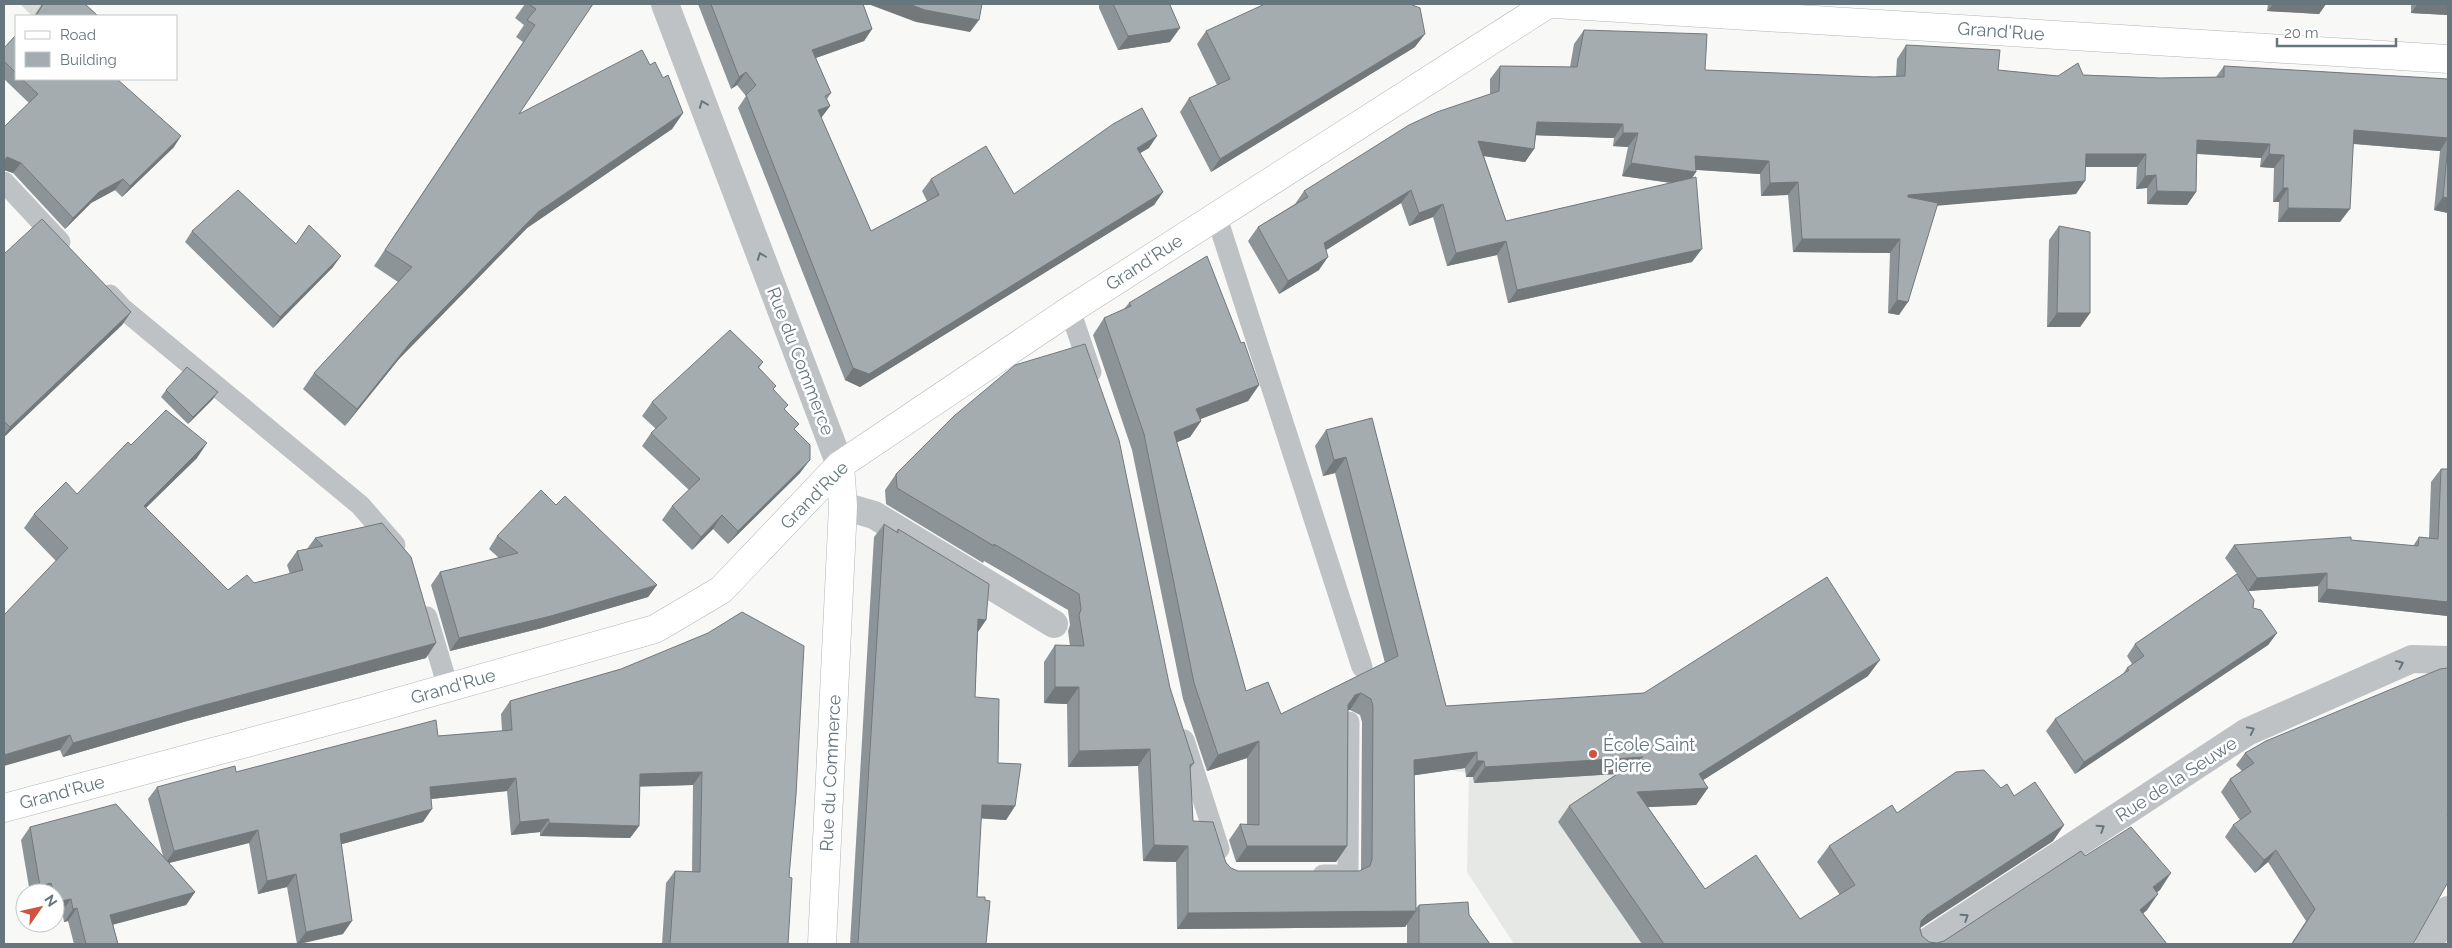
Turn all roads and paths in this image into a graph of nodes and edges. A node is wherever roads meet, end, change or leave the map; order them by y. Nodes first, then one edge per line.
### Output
1 (665, 4) edge
2 (1548, 4) edge
3 (1554, 4) edge
4 (2448, 59) edge
5 (4, 182) edge
6 (1216, 215) junction
7 (76, 259) edge
8 (96, 280) edge
9 (1070, 310) junction
10 (1098, 390) edge
11 (840, 465) junction
12 (843, 506) junction
13 (406, 558) edge
14 (420, 594) edge
15 (1054, 624) dead end
16 (2448, 660) edge
17 (1362, 668) dead end
18 (448, 687) junction
19 (1177, 720) edge
20 (1349, 722) edge
21 (4, 808) edge
22 (1224, 866) edge
23 (1302, 875) edge
24 (2448, 910) edge
25 (822, 944) edge
26 (1924, 944) edge
27 (2430, 944) edge

11 -> 1 street, Rue du Commerce
2 - 6 street, Grand'Rue
3 - 4 street, Grand'Rue
5 - 7 lane
6 - 9 street, Grand'Rue
6 - 17 lane
8 - 13 lane
9 - 10 lane
9 - 11 street, Grand'Rue
11 - 12 street, Rue du Commerce
11 - 18 street, Grand'Rue
12 - 15 street, Grand'Rue
12 - 25 street, Rue du Commerce
14 - 18 lane
26 -> 16 street, Rue de la Seuwe
18 - 21 street, Grand'Rue
19 - 22 lane
20 - 23 lane
24 - 27 street

